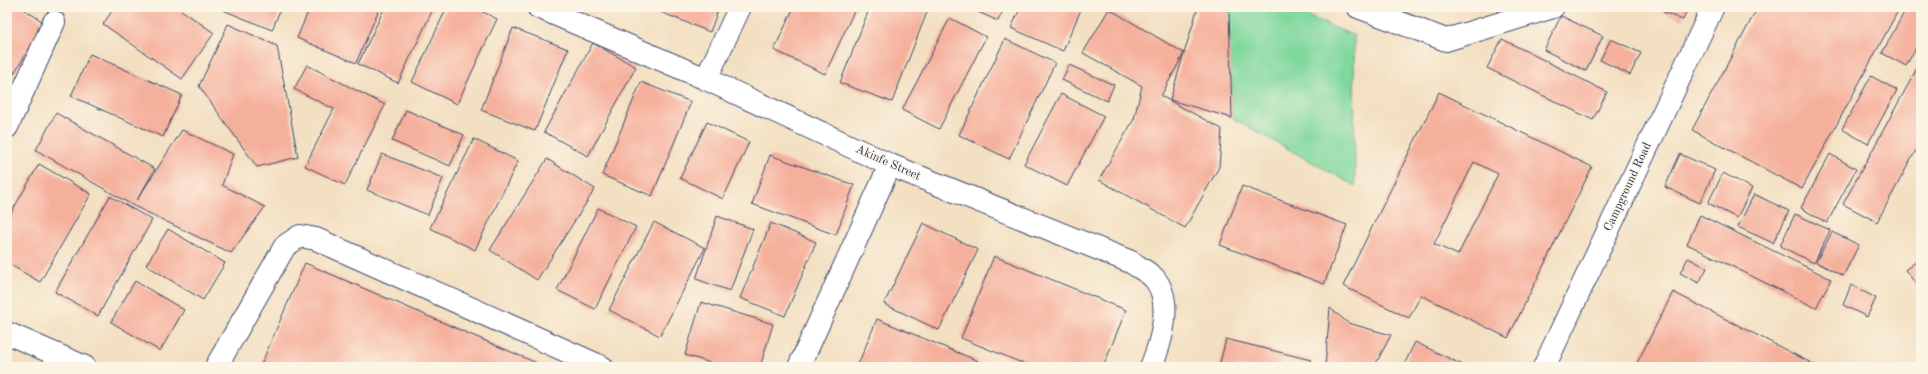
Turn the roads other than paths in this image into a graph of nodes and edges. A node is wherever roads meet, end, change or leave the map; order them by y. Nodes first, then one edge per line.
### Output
1 (538, 7) edge
2 (740, 7) edge
3 (1358, 7) edge
4 (1553, 7) edge
5 (1713, 7) edge
6 (54, 22) dead end
7 (706, 79) junction
8 (7, 127) edge
9 (890, 165) junction
10 (7, 333) edge
11 (85, 367) edge
12 (216, 367) edge
13 (602, 367) edge
14 (800, 367) edge
15 (1151, 367) edge
16 (1544, 367) edge

1 - 7 street, Akinfe Street
2 - 7 street
3 - 4 street
5 - 16 street, Campground Road
6 - 8 street
7 - 9 street, Akinfe Street
9 - 14 street
9 - 15 street, Akinfe Street
10 - 11 street
12 - 13 street

